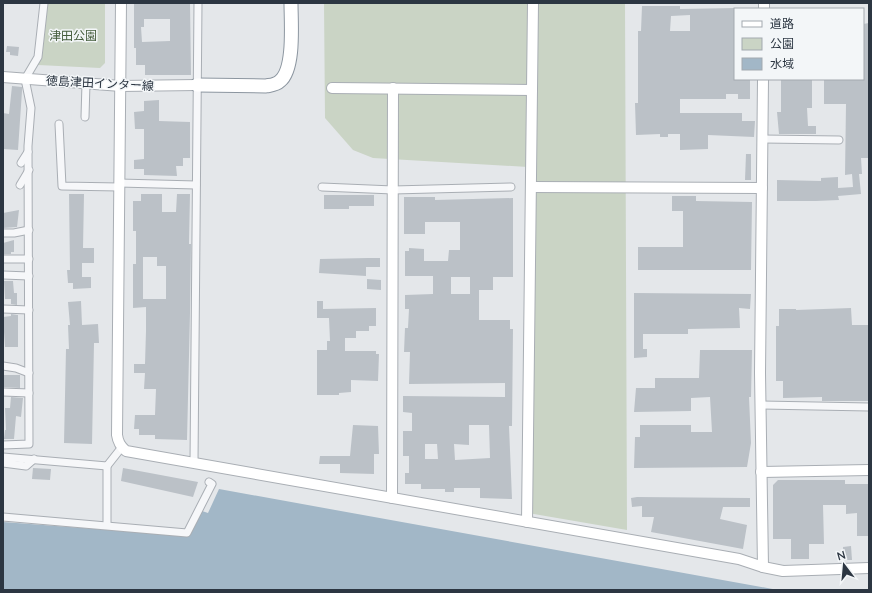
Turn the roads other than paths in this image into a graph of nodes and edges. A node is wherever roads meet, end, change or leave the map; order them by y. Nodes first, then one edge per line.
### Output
1 (44, 3) edge
2 (121, 3) edge
3 (198, 3) edge
4 (291, 3) edge
5 (533, 3) edge
6 (3, 77) edge
7 (26, 79) junction
8 (763, 80) edge
9 (86, 83) junction
10 (197, 85) junction
11 (121, 86) junction
12 (332, 88) dead end
13 (393, 88) junction
14 (532, 90) junction
15 (85, 117) dead end
16 (59, 124) dead end
17 (762, 139) junction
18 (840, 140) dead end
19 (29, 152) junction
20 (21, 162) dead end
21 (29, 170) junction
22 (20, 184) dead end
23 (119, 185) junction
24 (196, 185) junction
25 (322, 187) dead end
26 (511, 187) dead end
27 (531, 187) junction
28 (762, 188) junction
29 (393, 190) junction
30 (29, 230) junction
31 (3, 233) edge
32 (3, 259) edge
33 (29, 259) junction
34 (3, 275) edge
35 (29, 276) junction
36 (3, 309) edge
37 (29, 310) junction
38 (3, 366) edge
39 (29, 373) junction
40 (3, 392) edge
41 (29, 393) junction
42 (761, 405) junction
43 (869, 407) edge
44 (3, 446) edge
45 (122, 447) junction
46 (3, 457) edge
47 (34, 459) junction
48 (3, 463) edge
49 (194, 463) junction
50 (107, 466) junction
51 (869, 470) edge
52 (762, 472) junction
53 (209, 482) dead end
54 (392, 498) junction
55 (3, 517) edge
56 (527, 522) junction
57 (107, 524) junction
58 (763, 567) junction
59 (869, 568) edge

1 - 7 street
2 - 11 street
3 - 10 street
4 - 10 highway
5 - 14 street
6 - 7 street, 徳島津田インター線
7 - 9 street, 徳島津田インター線
7 - 19 street
8 - 17 street
9 - 11 street, 徳島津田インター線
9 - 15 street
10 - 11 street, 徳島津田インター線
10 - 24 street
11 - 23 street
12 - 13 street
13 - 14 street
13 - 29 street
14 - 27 street
16 - 23 street
17 - 18 street
17 - 28 street
19 - 20 street
19 - 21 street
21 - 22 street
21 - 30 street
23 - 24 street
23 - 45 street
24 - 49 street
25 - 29 street
26 - 29 street
27 - 28 street
27 - 56 street
28 - 42 street
29 - 54 street
30 - 31 street
30 - 33 street
32 - 33 street
33 - 35 street
34 - 35 street
35 - 37 street
36 - 37 street
37 - 39 street
38 - 39 street
39 - 41 street
40 - 41 street
41 - 44 street
42 - 43 street
42 - 52 street
45 - 49 street
45 - 50 street
46 - 47 street
47 - 48 street
47 - 50 street
49 - 54 street
50 - 57 street
51 - 52 street
52 - 58 street
53 - 57 street
54 - 56 street
55 - 57 street
56 - 58 street
58 - 59 street

